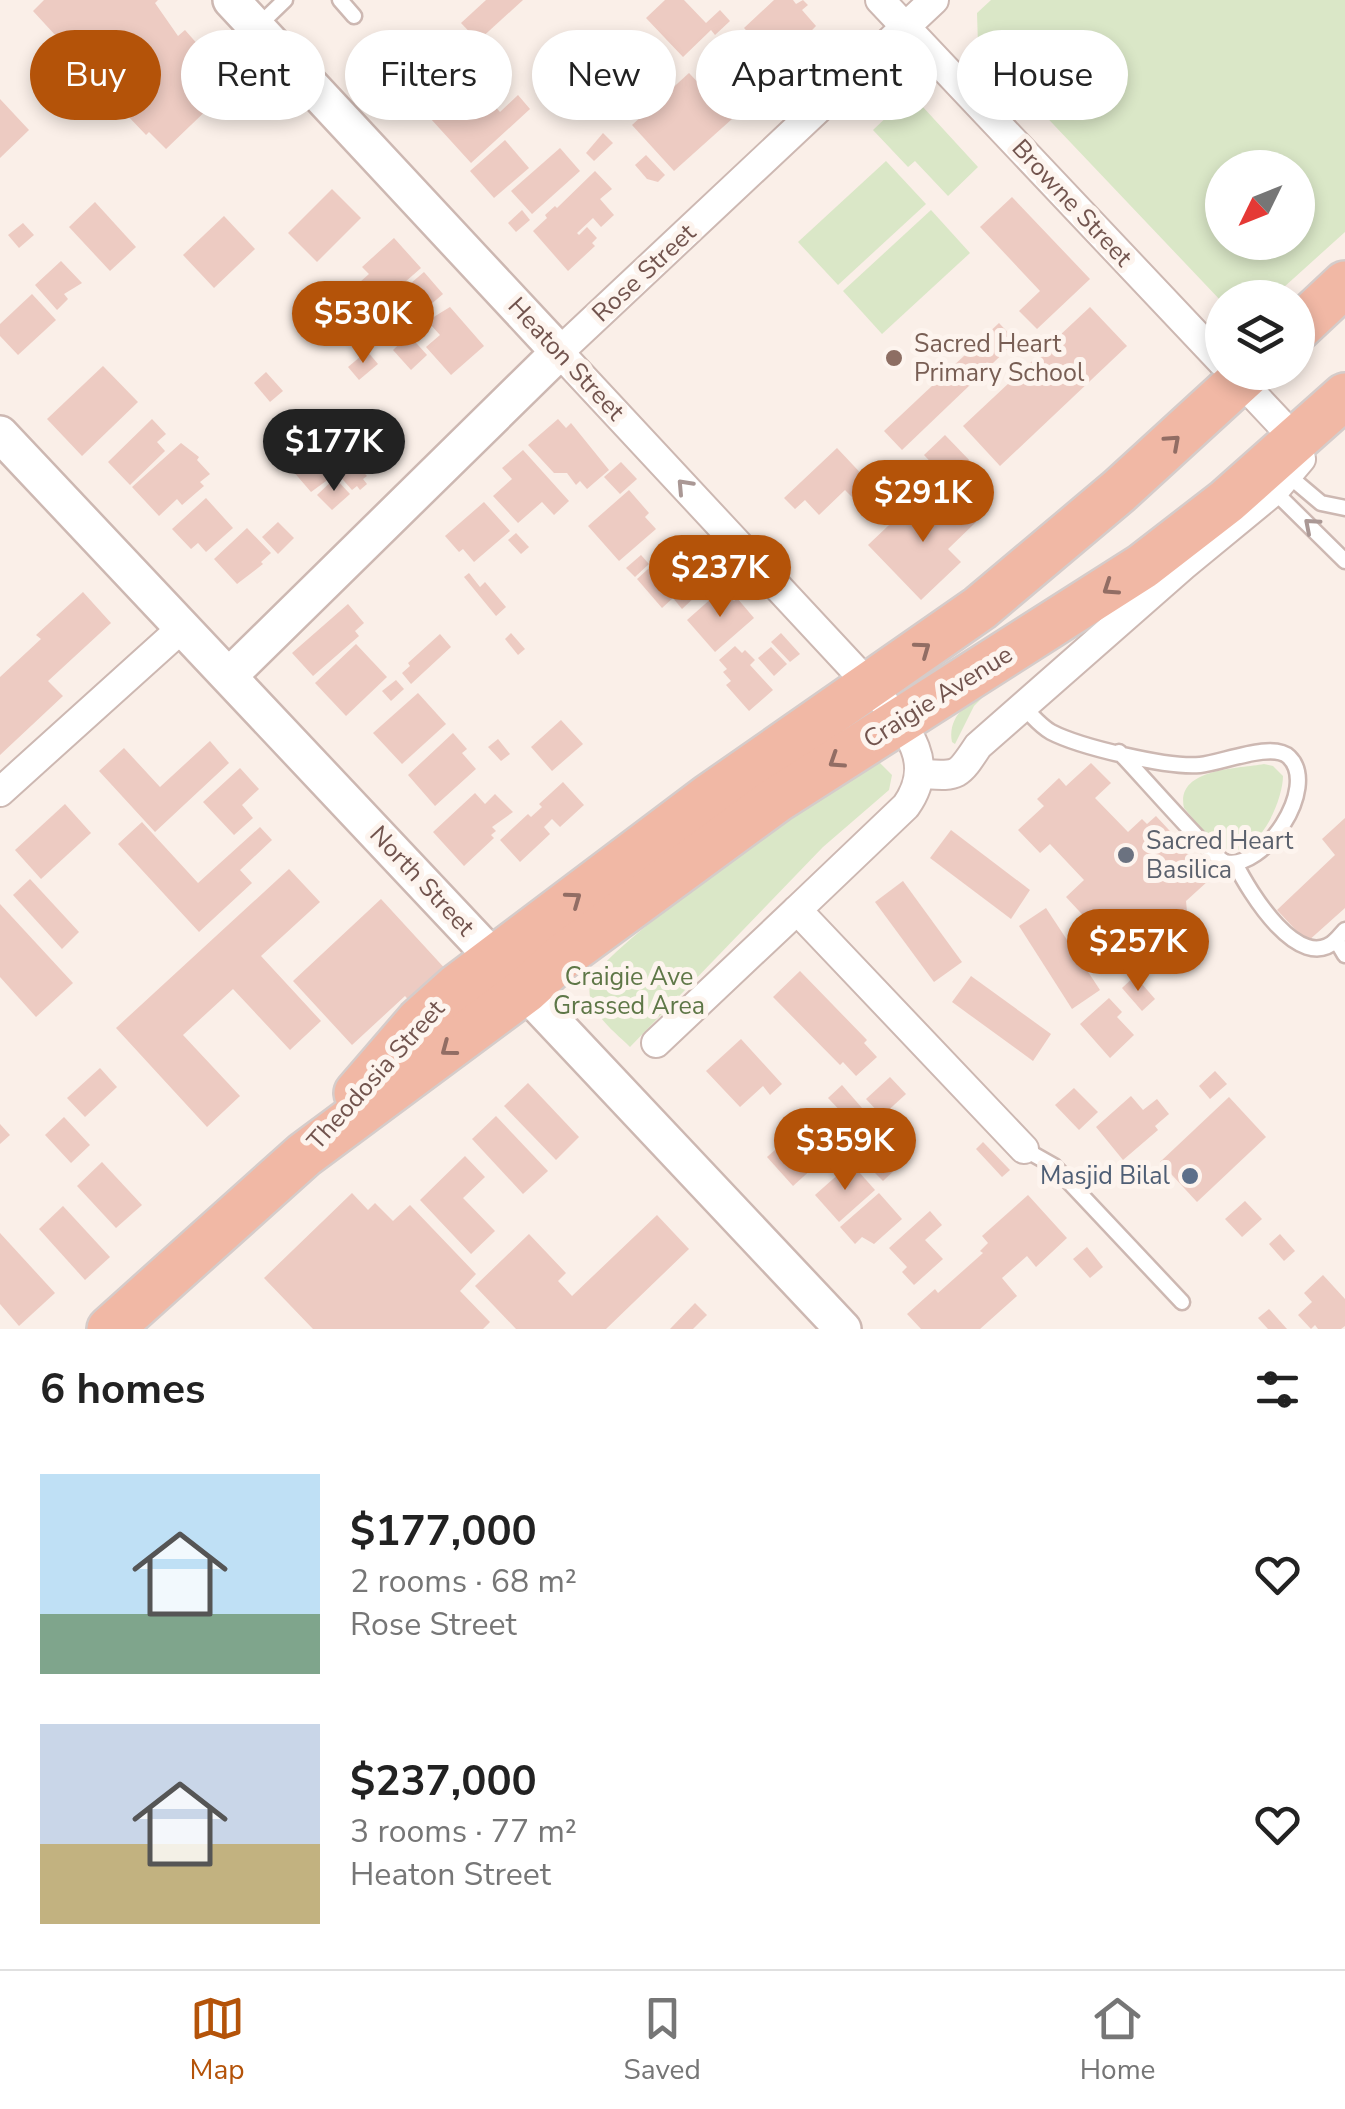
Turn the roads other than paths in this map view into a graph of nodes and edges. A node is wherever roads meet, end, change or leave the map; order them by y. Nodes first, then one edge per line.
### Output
1 (231, 0) edge
2 (285, 0) edge
3 (340, 0) edge
4 (880, 0) edge
5 (934, 0) edge
6 (354, 16) dead end
7 (905, 27) junction
8 (257, 28) junction
9 (1345, 284) edge
10 (1315, 312) edge
11 (1205, 340) edge
12 (559, 352) junction
13 (1217, 390) edge
14 (1245, 390) edge
15 (1345, 396) edge
16 (0, 434) edge
17 (1286, 469) junction
18 (1345, 508) edge
19 (1345, 561) edge
20 (183, 627) junction
21 (229, 676) junction
22 (870, 686) junction
23 (1023, 707) junction
24 (899, 721) junction
25 (1119, 752) junction
26 (920, 774) junction
27 (0, 792) edge
28 (1235, 863) junction
29 (797, 910) junction
30 (1341, 935) edge
31 (1345, 954) edge
32 (511, 974) junction
33 (656, 1043) dead end
34 (1024, 1149) joint
35 (1182, 1302) dead end
36 (110, 1329) edge
37 (843, 1329) edge

1 - 8 street, Heaton Street
2 - 8 lane
3 - 6 lane
4 - 7 street, Browne Street
5 - 7 street, Rose Street
7 - 11 street, Browne Street
7 - 12 street, Rose Street
8 - 12 street, Heaton Street
9 - 10 highway
12 - 21 street, Rose Street
22 -> 12 street, Heaton Street
22 -> 13 highway, Craigie Avenue
14 - 17 street, Browne Street
15 - 17 highway, Craigie Avenue
16 - 20 street, North Street
17 - 18 lane
19 -> 17 lane
17 - 23 street
17 -> 24 highway, Craigie Avenue
20 - 21 street, North Street
20 - 27 street
21 - 32 street, North Street
22 - 24 street, Heaton Street
32 -> 22 highway, Craigie Avenue
23 - 25 lane
23 - 26 street
24 - 26 street, Heaton Street
24 -> 32 highway, Craigie Avenue
25 - 28 lane
25 - 28 lane
26 - 29 street
28 - 30 lane
29 - 33 street
29 - 34 street
30 - 31 lane
32 - 36 highway, Theodosia Street
32 - 37 street, North Street
34 - 35 lane

